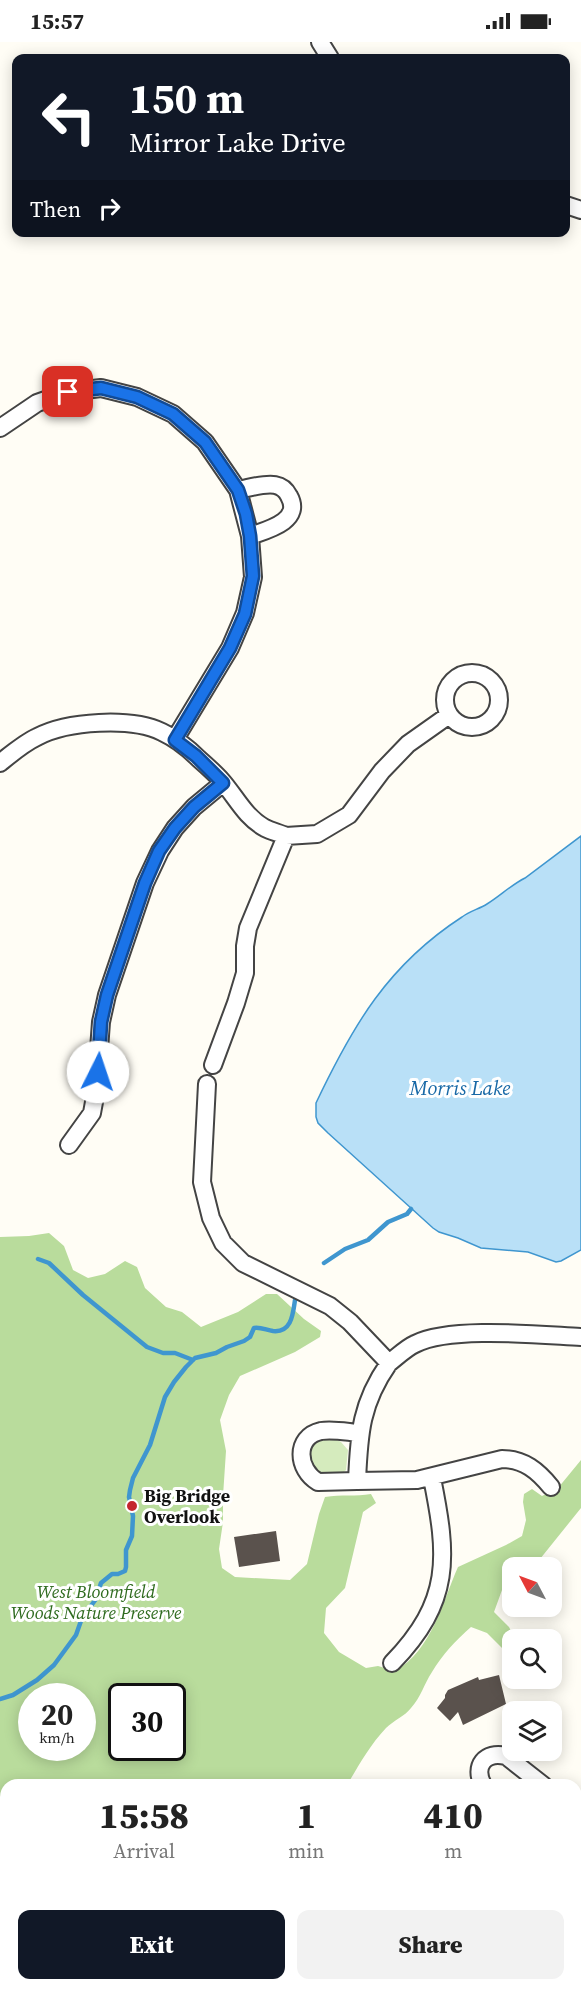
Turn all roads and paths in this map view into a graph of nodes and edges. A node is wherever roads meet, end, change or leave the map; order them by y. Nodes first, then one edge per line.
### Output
1 (0, 428) edge
2 (238, 490) junction
3 (250, 536) junction
4 (449, 715) dead end
5 (175, 740) junction
6 (0, 763) edge
7 (223, 783) junction
8 (286, 836) junction
9 (213, 1065) dead end
10 (207, 1084) dead end
11 (69, 1145) dead end
12 (581, 1337) edge
13 (389, 1363) junction
14 (359, 1433) junction
15 (432, 1478) junction
16 (357, 1481) junction
17 (552, 1487) dead end
18 (392, 1663) dead end
19 (480, 1779) edge
20 (535, 1779) edge

1 - 2 street
2 - 3 street
2 - 3 street
3 - 5 street
4 - 8 street
5 - 6 street
5 - 7 street
7 - 8 street
7 - 11 street
8 - 9 street
10 - 13 street
12 - 13 street
13 - 14 street
14 - 16 street
14 - 16 street
15 - 16 street
15 - 17 street
15 - 18 street
19 - 20 street

